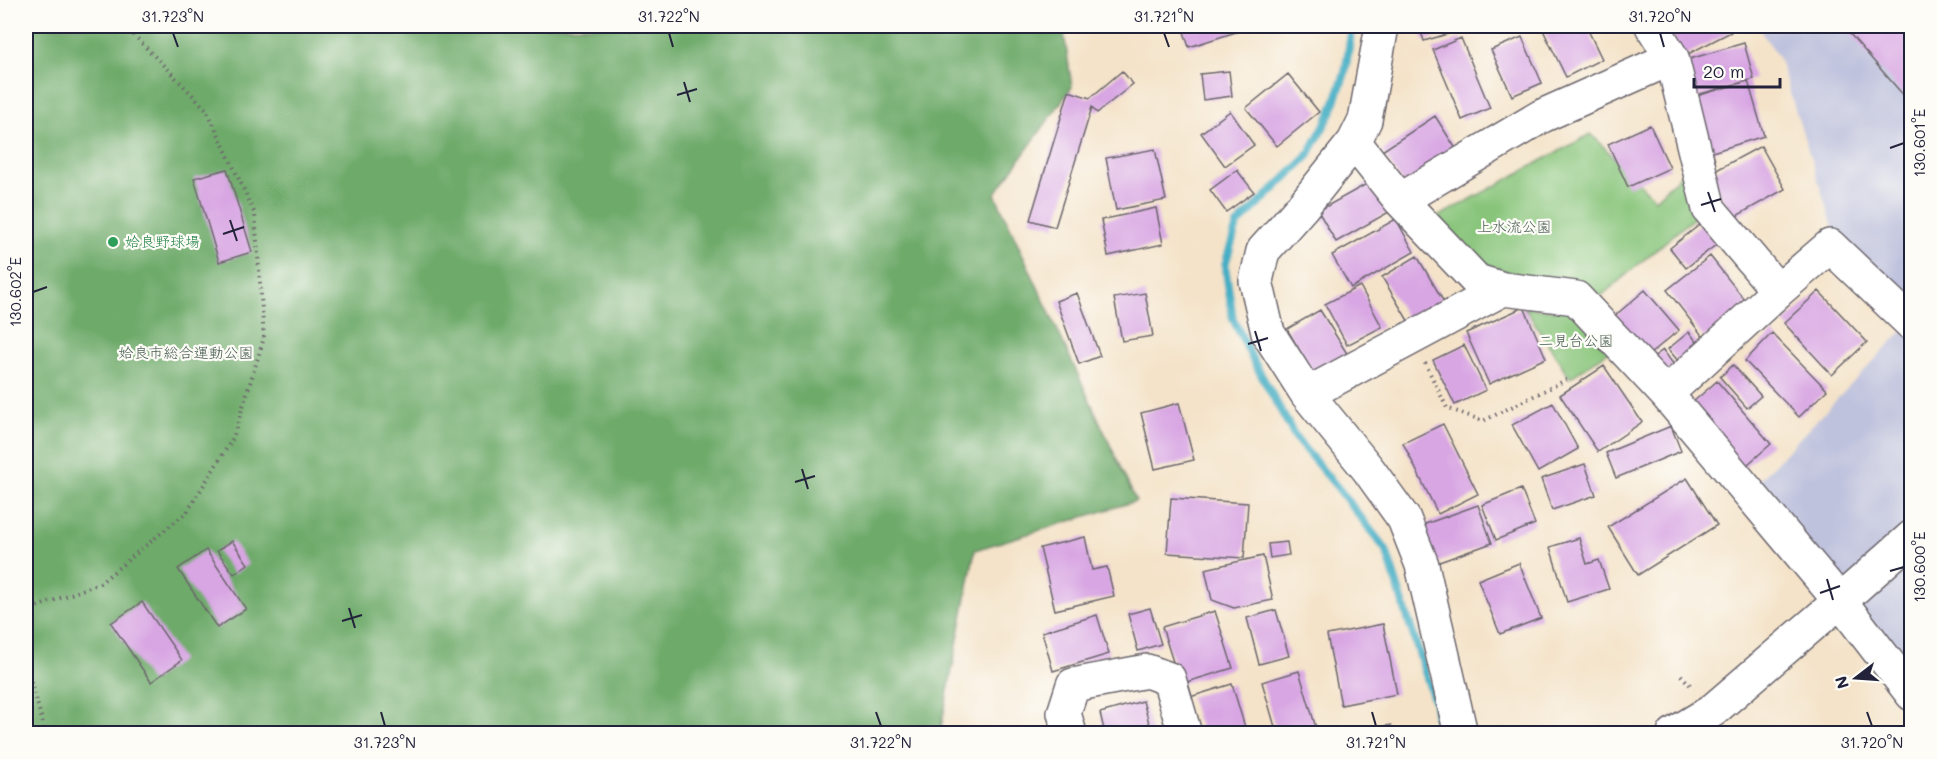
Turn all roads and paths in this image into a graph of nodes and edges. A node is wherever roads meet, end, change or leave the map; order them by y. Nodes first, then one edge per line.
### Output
1 (125, 26) edge
2 (1382, 26) edge
3 (1652, 26) edge
4 (1672, 58) junction
5 (1354, 142) junction
6 (1400, 200) junction
7 (1503, 289) junction
8 (1778, 291) junction
9 (1911, 324) edge
10 (1412, 337) junction
11 (1570, 378) dead end
12 (1307, 394) junction
13 (1666, 394) junction
14 (1911, 537) edge
15 (1840, 600) junction
16 (26, 611) edge
17 (26, 664) edge
18 (1911, 694) edge
19 (46, 734) edge
20 (1070, 734) edge
21 (1185, 734) edge
22 (1461, 734) edge
23 (1674, 734) edge

1 - 16 path
2 - 5 street
3 - 4 street
4 - 6 street
4 - 8 street
5 - 6 street
5 - 12 street
6 - 7 street
7 - 10 street
7 - 13 street
8 - 9 street
8 - 13 street
10 - 11 path
10 - 12 street
12 - 22 street
13 - 15 street
14 - 15 street
15 - 18 street
15 - 23 street
17 - 19 path
20 - 21 street

